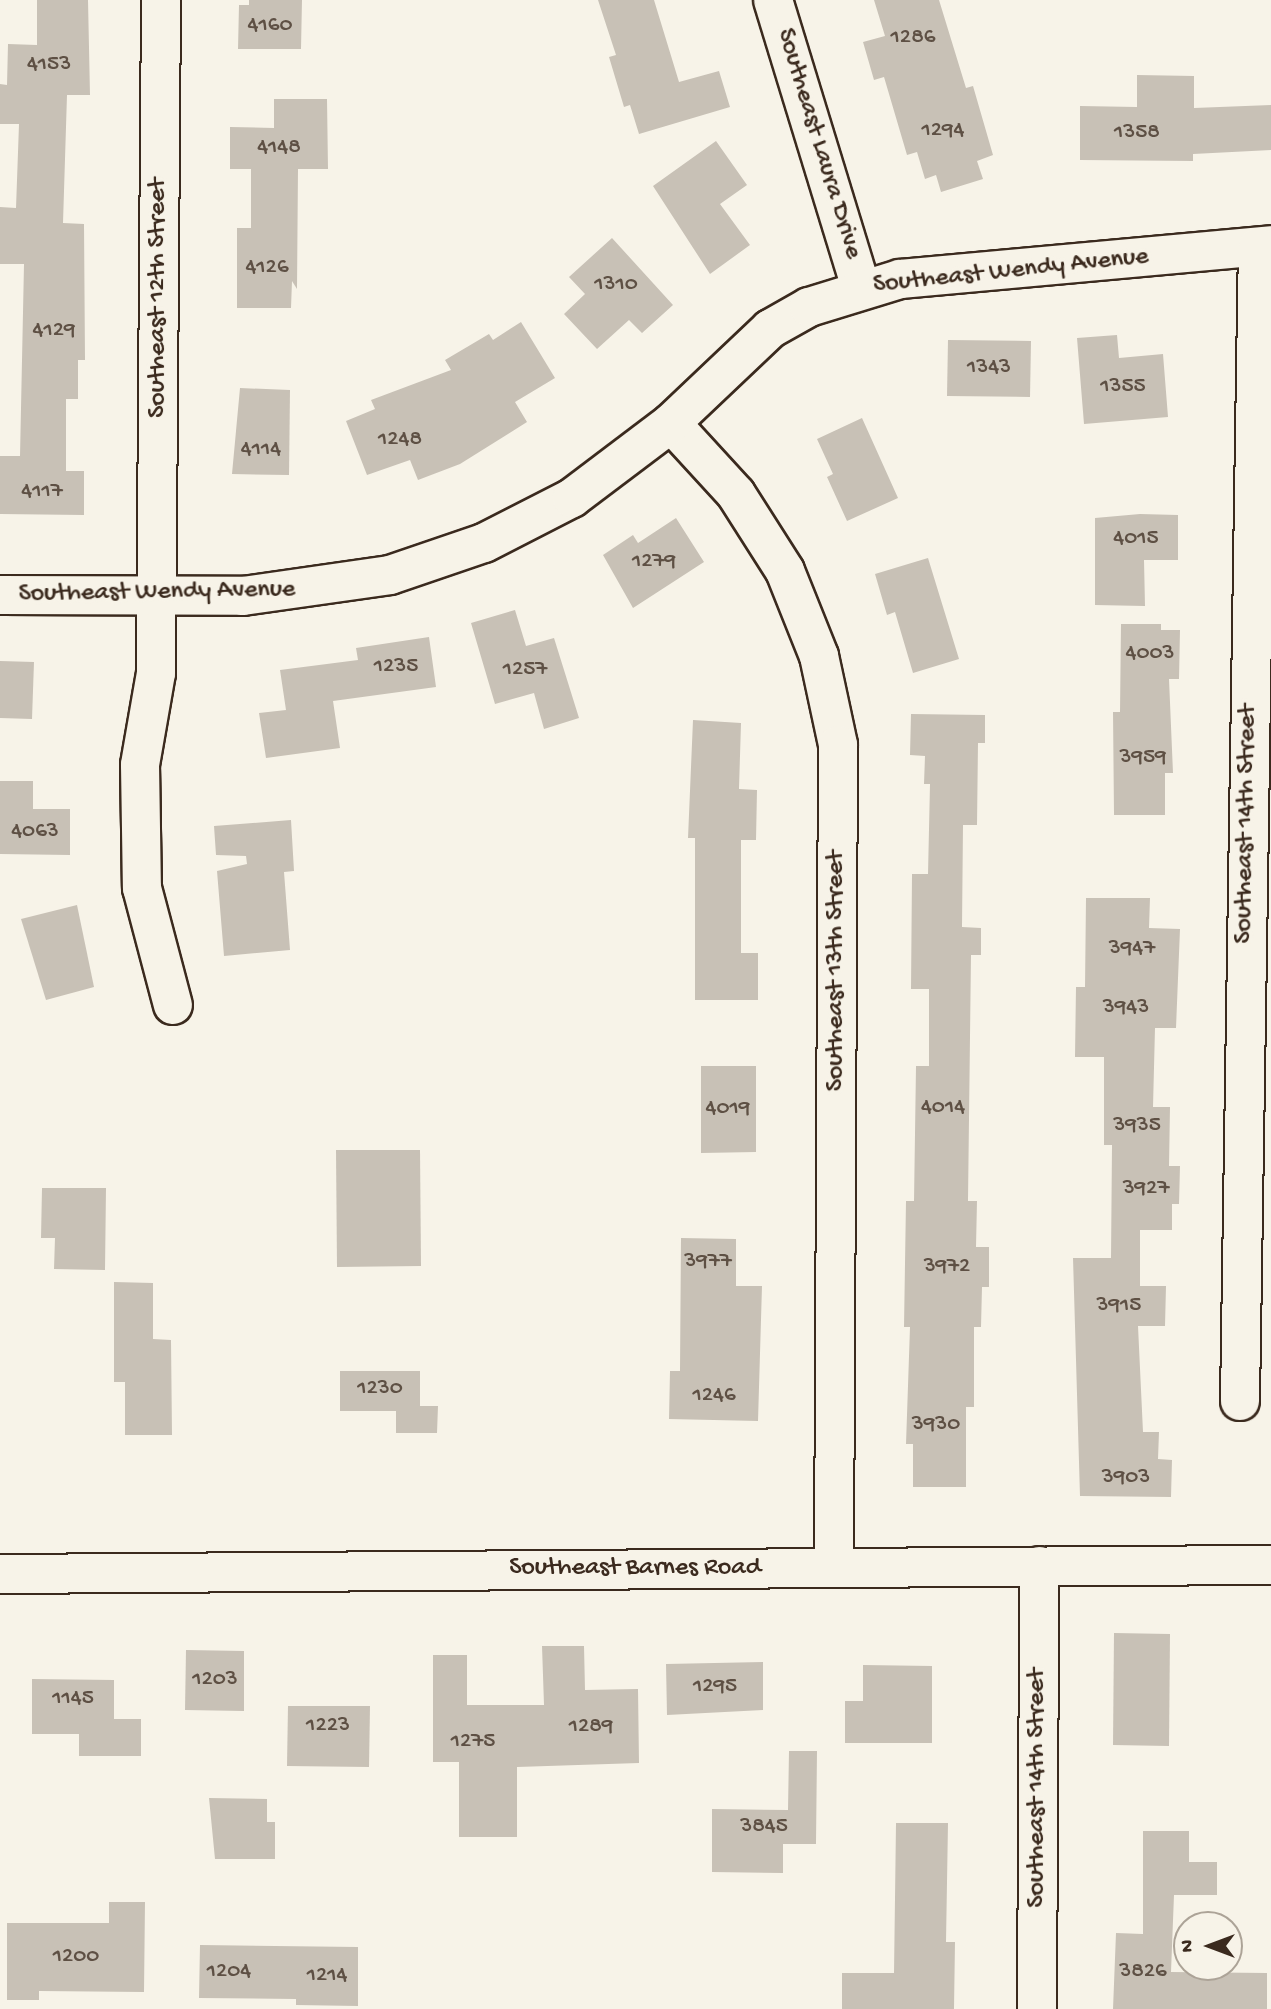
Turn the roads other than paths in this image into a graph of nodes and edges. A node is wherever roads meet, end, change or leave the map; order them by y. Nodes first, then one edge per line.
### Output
1 (161, 0) edge
2 (774, 0) edge
3 (1265, 246) edge
4 (861, 288) junction
5 (671, 423) junction
6 (0, 595) edge
7 (157, 596) junction
8 (1260, 671) edge
9 (173, 1005) dead end
10 (1256, 1161) edge
11 (1240, 1401) dead end
12 (1271, 1565) edge
13 (1039, 1566) junction
14 (834, 1568) junction
15 (0, 1574) edge
16 (1037, 2009) edge

1 - 7 street, Southeast 12th Street
2 - 4 street, Southeast Laura Drive
3 - 4 street, Southeast Wendy Avenue
3 - 8 street, Southeast 14th Street
4 - 5 street, Southeast Wendy Avenue
5 - 7 street, Southeast Wendy Avenue
5 - 14 street, Southeast 13th Street
6 - 7 street, Southeast Wendy Avenue
7 - 9 street, Southeast 12th Street
8 - 10 street, Southeast 14th Street
10 - 11 street, Southeast 14th Street
12 - 13 street, Southeast Barnes Road
13 - 14 street, Southeast Barnes Road
13 - 16 street, Southeast 14th Street
14 - 15 street, Southeast Barnes Road

